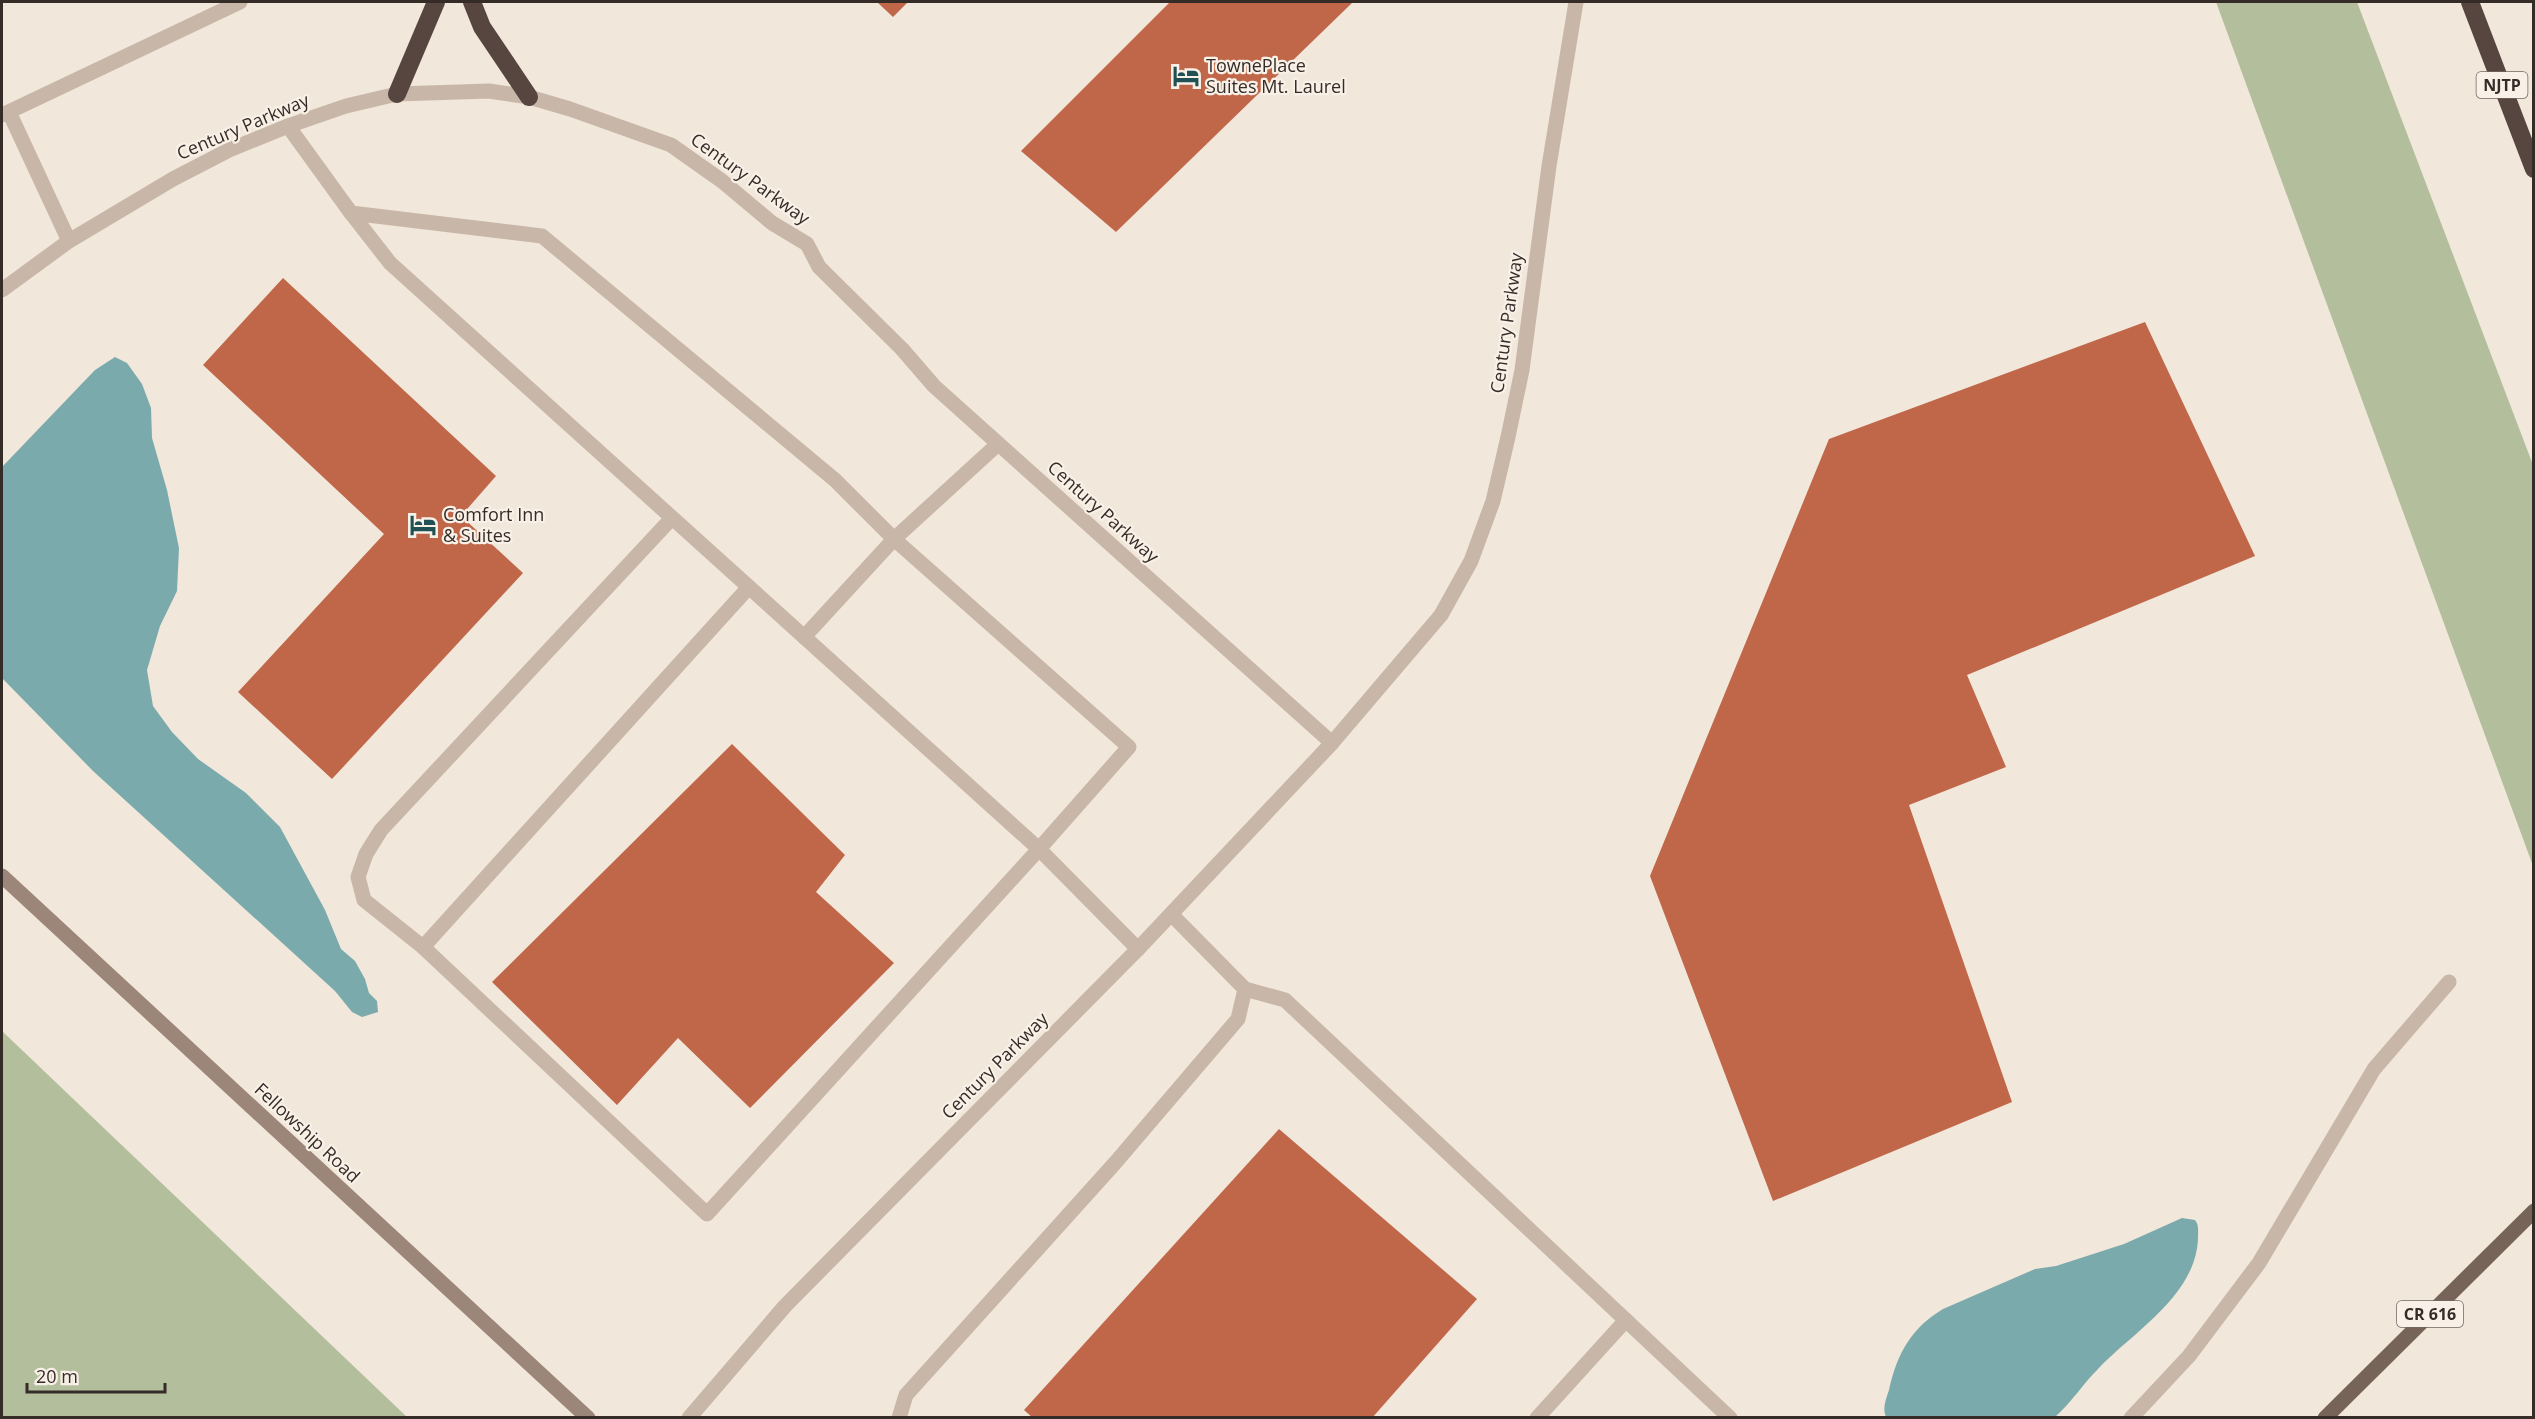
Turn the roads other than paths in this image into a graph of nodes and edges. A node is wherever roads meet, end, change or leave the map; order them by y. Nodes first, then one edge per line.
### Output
1 (240, 2) edge
2 (436, 2) edge
3 (472, 2) edge
4 (1576, 2) edge
5 (2470, 2) edge
6 (397, 94) junction
7 (529, 97) junction
8 (5, 113) edge
9 (288, 126) junction
10 (2534, 169) edge
11 (351, 213) junction
12 (69, 241) junction
13 (2, 290) edge
14 (998, 444) junction
15 (672, 518) junction
16 (894, 539) junction
17 (749, 587) junction
18 (804, 637) junction
19 (1332, 743) junction
20 (1039, 849) junction
21 (2, 876) edge
22 (1171, 914) junction
23 (423, 948) junction
24 (1138, 949) junction
25 (2449, 982) dead end
26 (1245, 989) junction
27 (2534, 1211) edge
28 (1626, 1320) junction
29 (588, 1418) edge
30 (689, 1418) edge
31 (899, 1418) edge
32 (1537, 1418) edge
33 (1730, 1418) edge
34 (2131, 1418) edge
35 (2325, 1418) edge

1 - 8 street
2 - 6 highway
3 - 7 highway
4 - 19 street, Century Parkway
5 - 10 highway, NJTP
6 - 7 street, Century Parkway
6 - 9 street, Century Parkway
7 - 14 street, Century Parkway
8 - 12 street
9 - 11 street
9 - 12 street, Century Parkway
11 - 15 street
11 - 16 street
12 - 13 street, Century Parkway
14 - 16 street
14 - 19 street, Century Parkway
15 - 17 street
15 - 23 street
16 - 18 street
16 - 20 street
17 - 18 street
17 - 23 street
18 - 20 street
19 - 22 street, Century Parkway
20 - 23 street
20 - 24 street
21 - 29 street, Fellowship Road
22 - 24 street, Century Parkway
22 - 26 street
24 - 30 street, Century Parkway
25 - 34 street
26 - 28 street
26 - 31 street
27 - 35 main road, CR 616
28 - 32 street
28 - 33 street

